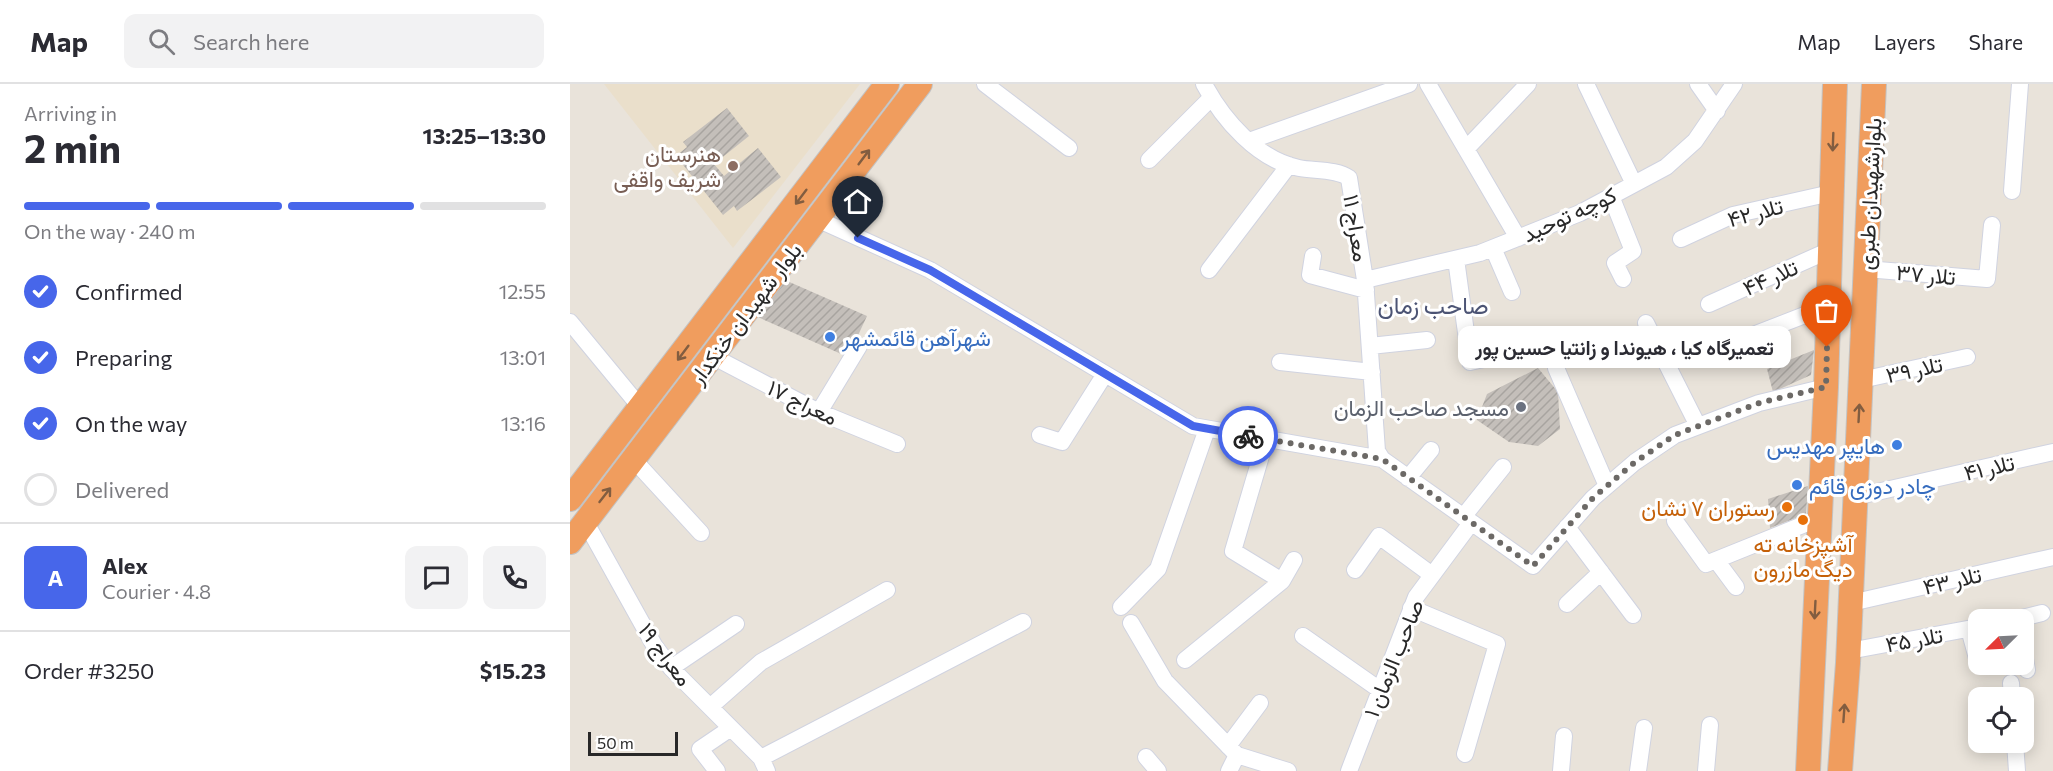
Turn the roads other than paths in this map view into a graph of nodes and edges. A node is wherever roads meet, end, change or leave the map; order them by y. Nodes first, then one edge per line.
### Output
1 (887, 84) edge
2 (920, 84) edge
3 (985, 84) edge
4 (1409, 84) edge
5 (1528, 84) edge
6 (1586, 84) edge
7 (1698, 84) edge
8 (1734, 84) edge
9 (1835, 84) edge
10 (1874, 84) edge
11 (2020, 84) edge
12 (1435, 87) edge
13 (1208, 91) edge
14 (1717, 111) junction
15 (1249, 141) junction
16 (1070, 148) dead end
17 (1466, 149) junction
18 (1149, 160) dead end
19 (1289, 165) junction
20 (1634, 184) junction
21 (2012, 191) dead end
22 (1832, 193) junction
23 (1611, 196) junction
24 (817, 219) junction
25 (1992, 225) dead end
26 (1518, 238) junction
27 (1681, 239) dead end
28 (1493, 248) junction
29 (1830, 250) junction
30 (1313, 256) dead end
31 (1456, 259) junction
32 (1866, 269) junction
33 (1209, 270) dead end
34 (1623, 279) dead end
35 (1366, 285) junction
36 (1512, 292) dead end
37 (1709, 304) dead end
38 (1828, 306) junction
39 (570, 322) edge
40 (1646, 323) dead end
41 (1743, 339) dead end
42 (1427, 340) dead end
43 (859, 346) dead end
44 (1370, 346) junction
45 (712, 356) junction
46 (1493, 357) dead end
47 (1967, 357) dead end
48 (1280, 362) dead end
49 (1556, 368) dead end
50 (1372, 372) junction
51 (1105, 374) junction
52 (1861, 380) junction
53 (1826, 387) junction
54 (641, 408) junction
55 (819, 412) junction
56 (1698, 426) junction
57 (1207, 429) junction
58 (1040, 435) dead end
59 (1266, 439) junction
60 (897, 444) dead end
61 (1431, 450) dead end
62 (2053, 452) edge
63 (633, 459) junction
64 (1382, 459) junction
65 (1503, 467) dead end
66 (1408, 478) junction
67 (1607, 486) junction
68 (1855, 497) junction
69 (570, 499) edge
70 (1820, 518) junction
71 (1467, 520) junction
72 (1675, 520) dead end
73 (585, 521) junction
74 (1567, 527) junction
75 (701, 533) dead end
76 (570, 542) edge
77 (2053, 557) edge
78 (1293, 560) dead end
79 (1716, 560) junction
80 (1355, 570) dead end
81 (1600, 572) junction
82 (1432, 575) junction
83 (1281, 581) junction
84 (1736, 587) dead end
85 (887, 590) dead end
86 (1567, 603) dead end
87 (1851, 603) junction
88 (1121, 607) dead end
89 (1412, 608) junction
90 (2042, 613) dead end
91 (1633, 615) dead end
92 (2034, 615) edge
93 (1023, 622) dead end
94 (1131, 623) dead end
95 (736, 624) dead end
96 (1968, 629) edge
97 (1303, 636) dead end
98 (1849, 651) junction
99 (1185, 660) dead end
100 (671, 668) junction
101 (1380, 690) junction
102 (1260, 703) dead end
103 (710, 707) junction
104 (1710, 725) dead end
105 (731, 728) junction
106 (1644, 728) dead end
107 (1564, 736) dead end
108 (1232, 750) junction
109 (2016, 753) edge
110 (1465, 754) dead end
111 (1146, 757) dead end
112 (764, 764) edge
113 (717, 771) edge
114 (1158, 771) edge
115 (1229, 771) edge
116 (1288, 771) edge
117 (1349, 771) edge
118 (1561, 771) edge
119 (1638, 771) edge
120 (1706, 771) edge
121 (1808, 771) edge
122 (1840, 771) edge
123 (2017, 771) edge

1 -> 54 highway, بلوار شهیدان خنکدار
24 -> 2 highway, بلوار شهیدان خنکدار
3 - 16 street
4 - 15 street
5 - 17 street
6 - 20 street
7 - 14 street
8 - 14 street, کوچه توحید
9 -> 22 highway, بلوارشهیدان طبری
10 - 32 highway, بلوارشهیدان طبری
11 - 21 street
12 - 17 street
13 - 15 street, معراج ۱۱
13 - 18 street
14 - 20 street, کوچه توحید
15 - 19 street, معراج ۱۱
17 - 26 street
19 - 33 street
19 - 35 street, معراج ۱۱
20 - 23 street, کوچه توحید
22 - 27 street, تلار ۴۲
22 - 29 highway, بلوارشهیدان طبری
23 - 26 street, کوچه توحید
23 - 34 street
24 - 45 highway, بلوار شهیدان خنکدار
24 - 51 street
25 - 32 street, تلار ۳۷
26 - 28 street, کوچه توحید
28 - 31 street, کوچه توحید
28 - 36 street
29 - 37 street, تلار ۴۴
29 - 38 highway, بلوارشهیدان طبری
30 - 35 street
31 - 35 street, کوچه توحید
31 - 46 street
32 - 52 highway, بلوارشهیدان طبری
35 - 44 street, معراج ۱۱
38 - 41 street
38 - 53 highway, بلوارشهیدان طبری
39 - 54 street
40 - 56 street
42 - 44 street
43 - 55 street
44 - 50 street, معراج ۱۱
45 - 55 street, معراج ۱۷
45 - 63 highway, بلوار شهیدان خنکدار
47 - 52 street, تلار ۳۹
48 - 50 street
49 - 67 street
50 - 64 street, معراج ۱۱
51 - 57 street
51 - 58 street
68 -> 52 highway, بلوارشهیدان طبری
53 - 56 street
53 - 70 highway, بلوارشهیدان طبری
54 - 69 highway, بلوار شهیدان خنکدار
55 - 60 street, معراج ۱۷
56 - 67 street
57 - 59 street
57 - 88 street
59 - 64 street
59 - 83 street
61 - 66 street
62 - 68 street, تلار ۴۱
73 -> 63 highway, بلوار شهیدان خنکدار
63 - 75 street
64 - 66 street
65 - 71 street, صاحب الزمان ۱
66 - 71 street
67 - 74 street
68 - 87 highway, بلوارشهیدان طبری
70 - 79 street
70 -> 121 highway, بلوارشهیدان طبری
71 - 74 street
71 - 82 street, صاحب الزمان ۱
72 - 79 street
73 - 76 highway, بلوار شهیدان خنکدار
73 - 100 street, معراج ۱۹
74 - 81 street
77 - 87 street, تلار ۴۳
78 - 83 street
79 - 84 street
80 - 82 street
81 - 86 street
81 - 91 street
82 - 89 street, صاحب الزمان ۱
83 - 99 street
85 - 103 street
87 - 98 highway, بلوارشهیدان طبری
89 - 101 street, صاحب الزمان ۱
89 - 110 street
90 - 92 street
93 - 112 street
94 - 108 street
95 - 100 street
96 - 98 street, تلار ۴۵
97 - 101 street
122 -> 98 highway, بلوارشهیدان طبری
100 - 103 street, معراج ۱۹
101 - 117 street, صاحب الزمان ۱
102 - 108 street
103 - 105 street, معراج ۱۹
104 - 120 street
105 - 112 street, معراج ۱۹
105 - 113 street
106 - 119 street
107 - 118 street
108 - 115 street
108 - 116 street
109 - 123 street
111 - 114 street

